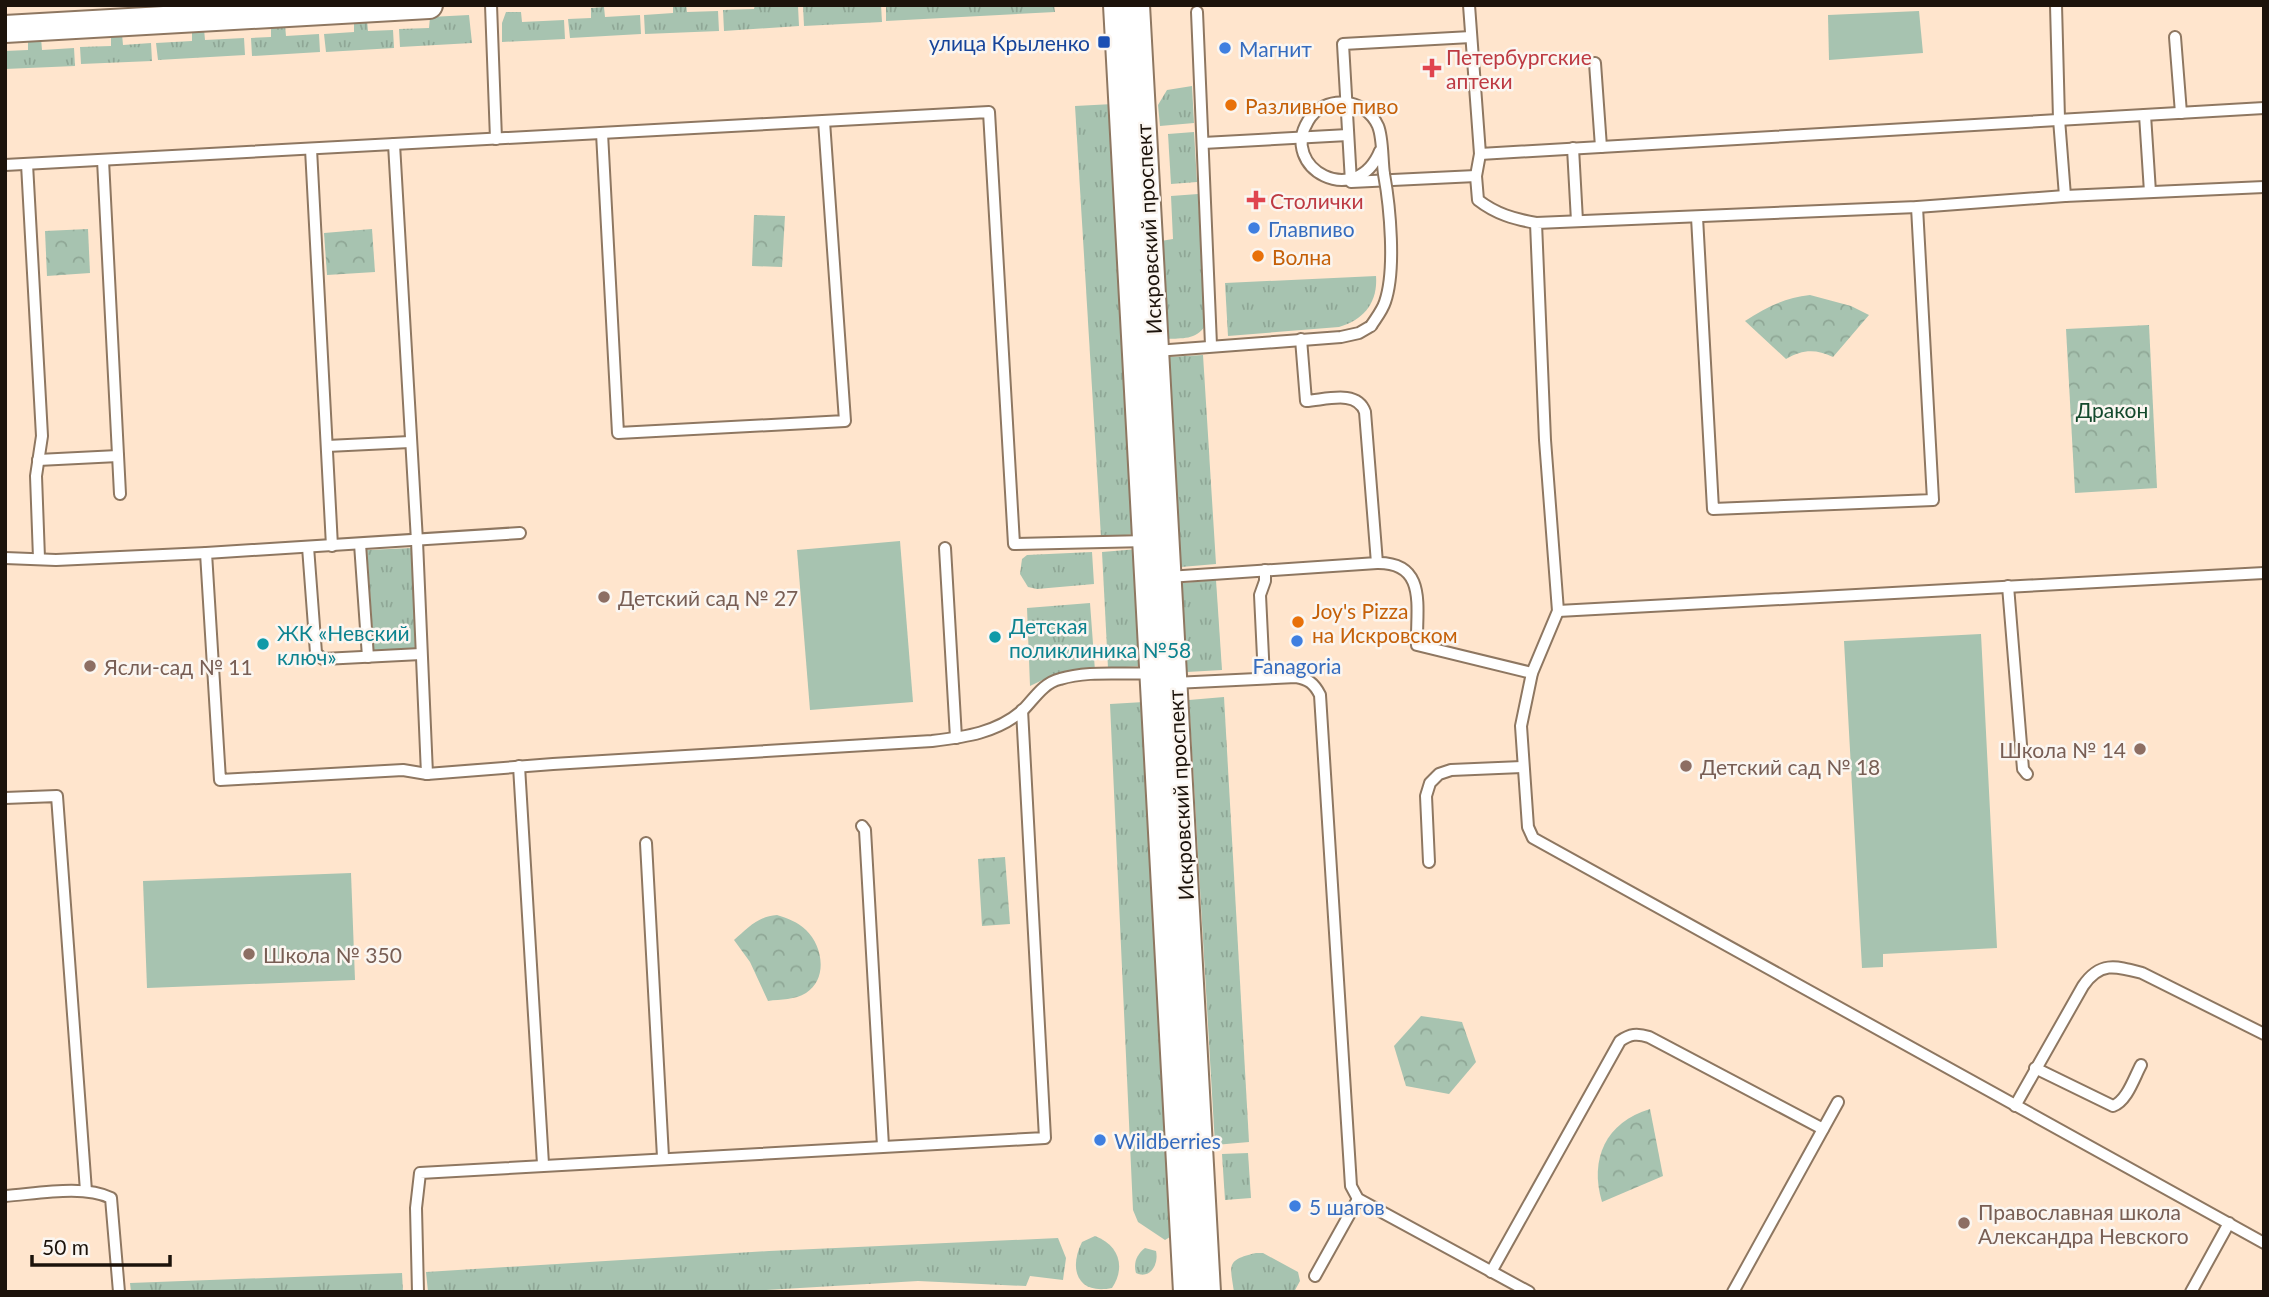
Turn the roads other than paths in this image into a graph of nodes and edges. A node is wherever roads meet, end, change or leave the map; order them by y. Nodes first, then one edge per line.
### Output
1 (429, 5) edge
2 (491, 5) edge
3 (1117, 5) edge
4 (1136, 5) edge
5 (1469, 5) edge
6 (2056, 5) edge
7 (1198, 12) dead end
8 (5, 29) edge
9 (1471, 37) junction
10 (2175, 37) dead end
11 (1595, 63) dead end
12 (2264, 108) edge
13 (2181, 113) junction
14 (2145, 115) junction
15 (2059, 119) junction
16 (824, 121) junction
17 (602, 133) junction
18 (1348, 135) junction
19 (496, 139) junction
20 (1203, 143) junction
21 (394, 144) junction
22 (1601, 146) junction
23 (1573, 148) junction
24 (311, 149) junction
25 (1380, 151) junction
26 (1480, 154) junction
27 (103, 160) junction
28 (27, 164) junction
29 (5, 165) edge
30 (1476, 176) junction
31 (2264, 187) edge
32 (2150, 192) junction
33 (2065, 196) junction
34 (1917, 207) junction
35 (1697, 217) junction
36 (1577, 221) junction
37 (1536, 223) junction
38 (1301, 339) junction
39 (1211, 345) junction
40 (1145, 351) junction
41 (411, 442) junction
42 (327, 446) junction
43 (118, 456) junction
44 (38, 460) junction
45 (120, 494) dead end
46 (520, 533) dead end
47 (1156, 540) junction
48 (417, 541) junction
49 (360, 544) junction
50 (332, 546) junction
51 (308, 547) junction
52 (945, 548) dead end
53 (206, 553) junction
54 (5, 558) edge
55 (39, 558) junction
56 (1377, 563) junction
57 (1265, 570) junction
58 (2264, 573) edge
59 (1158, 577) junction
60 (2008, 586) junction
61 (1558, 611) junction
62 (421, 654) junction
63 (368, 657) junction
64 (1532, 673) junction
65 (1164, 678) junction
66 (1264, 678) junction
67 (1022, 710) junction
68 (956, 738) junction
69 (519, 766) junction
70 (1522, 767) junction
71 (427, 774) junction
72 (2027, 774) dead end
73 (5, 798) edge
74 (862, 826) dead end
75 (646, 843) dead end
76 (1429, 862) dead end
77 (2264, 1034) edge
78 (2141, 1065) dead end
79 (2035, 1068) junction
80 (1838, 1102) dead end
81 (2015, 1106) junction
82 (1823, 1129) junction
83 (883, 1146) junction
84 (663, 1157) junction
85 (543, 1164) junction
86 (86, 1191) junction
87 (5, 1196) edge
88 (1358, 1199) junction
89 (2228, 1223) junction
90 (2264, 1243) edge
91 (1492, 1272) junction
92 (1315, 1276) dead end
93 (119, 1292) edge
94 (418, 1292) edge
95 (1186, 1292) edge
96 (1207, 1292) edge
97 (1529, 1292) edge
98 (1733, 1292) edge
99 (2191, 1292) edge

1 - 8 street
2 - 19 lane
3 - 40 street, Искровский проспект
4 - 40 street, Искровский проспект
5 - 9 lane
6 - 15 lane
7 - 20 lane
9 - 18 lane
9 - 26 lane
10 - 13 lane
11 - 22 lane
12 - 13 lane
13 - 14 lane
14 - 15 lane
14 - 32 lane
15 - 22 lane
15 - 33 lane
16 - 17 lane
16 - 17 lane
16 - 47 lane
17 - 19 lane
18 - 20 lane
18 - 30 lane
19 - 21 lane
20 - 39 lane
21 - 24 lane
21 - 41 lane
22 - 23 lane
23 - 26 lane
23 - 36 lane
24 - 27 lane
24 - 42 lane
25 - 25 lane
25 - 38 lane, bridge
26 - 30 lane
27 - 28 lane
27 - 43 lane
28 - 29 lane
28 - 44 lane
30 - 37 lane
31 - 32 lane
32 - 33 lane
33 - 34 lane
34 - 35 lane
34 - 35 lane
35 - 36 lane
36 - 37 lane
37 - 61 lane
38 - 39 lane
38 - 56 lane
39 - 40 lane
40 - 47 street, Искровский проспект
41 - 42 lane
41 - 48 lane
42 - 50 lane
43 - 44 lane
43 - 45 lane
44 - 55 lane
46 - 48 lane
47 - 59 street, Искровский проспект
48 - 49 lane
48 - 62 lane
49 - 50 lane
49 - 63 lane
50 - 51 lane
51 - 53 lane
51 - 63 lane
52 - 68 lane
53 - 55 lane
53 - 71 lane
54 - 55 lane
56 - 57 lane
56 - 64 lane
57 - 59 lane
57 - 66 lane
58 - 60 lane
59 - 65 street, Искровский проспект
60 - 61 lane
60 - 72 lane
61 - 64 lane
62 - 63 lane
62 - 71 lane
64 - 70 lane
65 - 66 lane
65 - 67 lane
65 - 95 street, Искровский проспект
65 - 96 street, Искровский проспект
66 - 88 lane
67 - 68 lane
67 - 83 lane
68 - 69 lane
69 - 71 lane
69 - 85 lane
70 - 76 lane
70 - 81 lane
73 - 86 lane
74 - 83 lane
75 - 84 lane
77 - 79 lane
78 - 79 lane
79 - 81 lane
80 - 82 lane
81 - 89 lane
82 - 91 lane
82 - 98 lane
83 - 84 lane
84 - 85 lane
85 - 94 lane
86 - 87 lane
86 - 93 lane
88 - 91 lane
88 - 92 lane
89 - 90 lane
89 - 99 lane
91 - 97 lane

